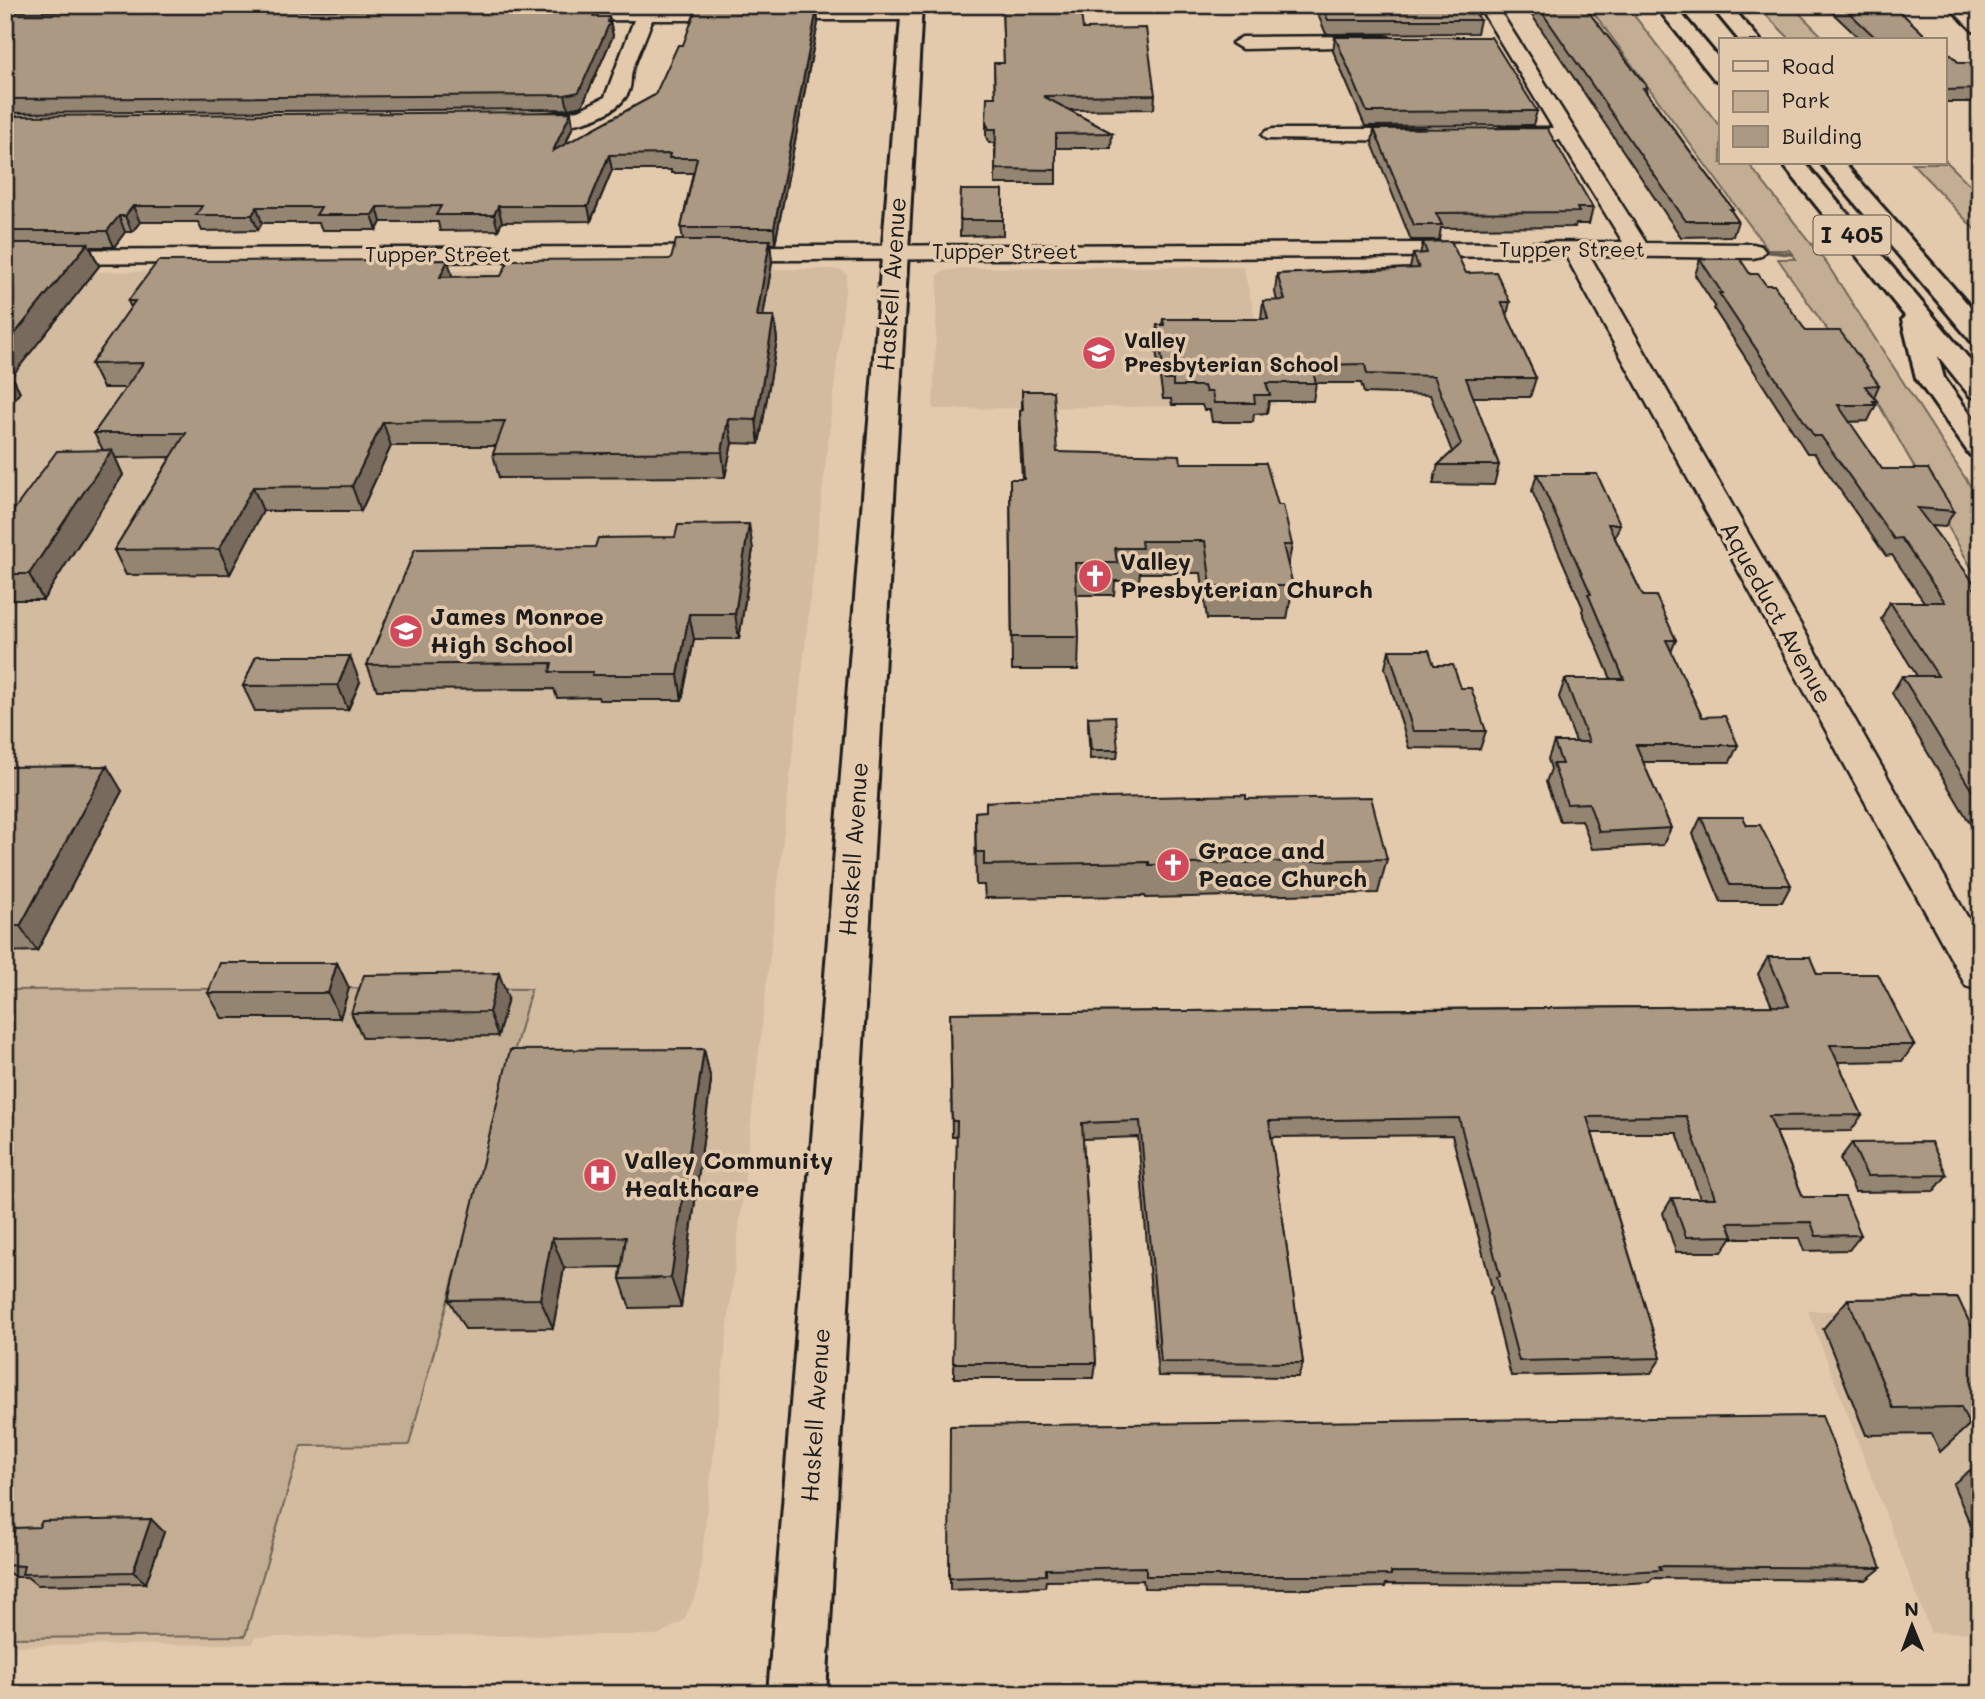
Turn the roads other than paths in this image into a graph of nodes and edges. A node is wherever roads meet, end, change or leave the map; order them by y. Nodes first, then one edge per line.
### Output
1 (1487, 5) edge
2 (1664, 5) edge
3 (1683, 5) edge
4 (1957, 6) edge
5 (1980, 7) edge
6 (648, 10) edge
7 (912, 10) edge
8 (1711, 10) edge
9 (534, 15) edge
10 (1980, 27) edge
11 (1725, 38) edge
12 (1747, 38) edge
13 (1399, 42) edge
14 (1482, 42) edge
15 (1510, 42) junction
16 (1242, 43) dead end
17 (1719, 47) edge
18 (1719, 73) edge
19 (496, 120) edge
20 (1567, 134) junction
21 (1273, 135) dead end
22 (1443, 135) edge
23 (1485, 135) edge
24 (1794, 164) edge
25 (1815, 164) edge
26 (1833, 164) edge
27 (1860, 164) edge
28 (1574, 249) junction
29 (1639, 250) junction
30 (1753, 251) dead end
31 (895, 253) junction
32 (5, 257) edge
33 (1964, 280) dead end
34 (1912, 308) junction
35 (1980, 335) edge
36 (1980, 357) edge
37 (1980, 390) edge
38 (1980, 449) edge
39 (1980, 975) edge
40 (797, 1694) edge

1 - 15 street
2 - 18 main road
3 - 17 main road
4 - 5 street
4 - 10 street
6 - 7 street
6 - 9 street
6 - 19 street
7 - 31 main road, Haskell Avenue
8 - 11 main road
8 - 12 main road
13 - 16 street
14 - 15 street
15 - 20 street
20 - 23 street
20 - 29 street
21 - 22 street
24 - 34 main road, I 405
25 - 36 main road
26 - 35 main road
27 - 33 main road, I 405
28 - 29 street, Tupper Street
28 - 31 street, Tupper Street
28 - 39 street, Aqueduct Avenue
29 - 30 street, Tupper Street
31 - 32 street, Tupper Street
31 - 40 main road, Haskell Avenue
34 - 37 main road, I 405
34 - 38 main road

